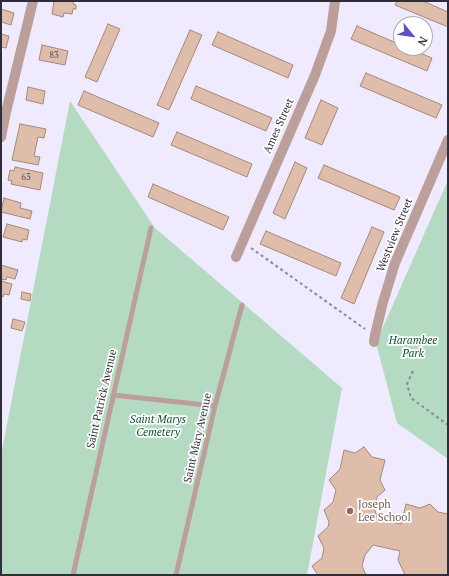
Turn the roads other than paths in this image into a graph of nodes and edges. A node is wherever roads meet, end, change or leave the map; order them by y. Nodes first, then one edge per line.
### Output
1 (33, 1) edge
2 (335, 1) edge
3 (1, 133) edge
4 (448, 140) edge
5 (151, 228) dead end
6 (236, 257) dead end
7 (242, 305) dead end
8 (374, 339) road end
9 (113, 395) junction
10 (215, 406) junction
11 (73, 575) edge
12 (176, 575) edge

1 - 3 street
2 - 6 street, Ames Street
4 - 8 street, Westview Street
5 - 9 lane, Saint Patrick Avenue
7 - 10 lane, Saint Mary Avenue
9 - 10 lane
9 - 11 lane, Saint Patrick Avenue
10 - 12 lane, Saint Mary Avenue

